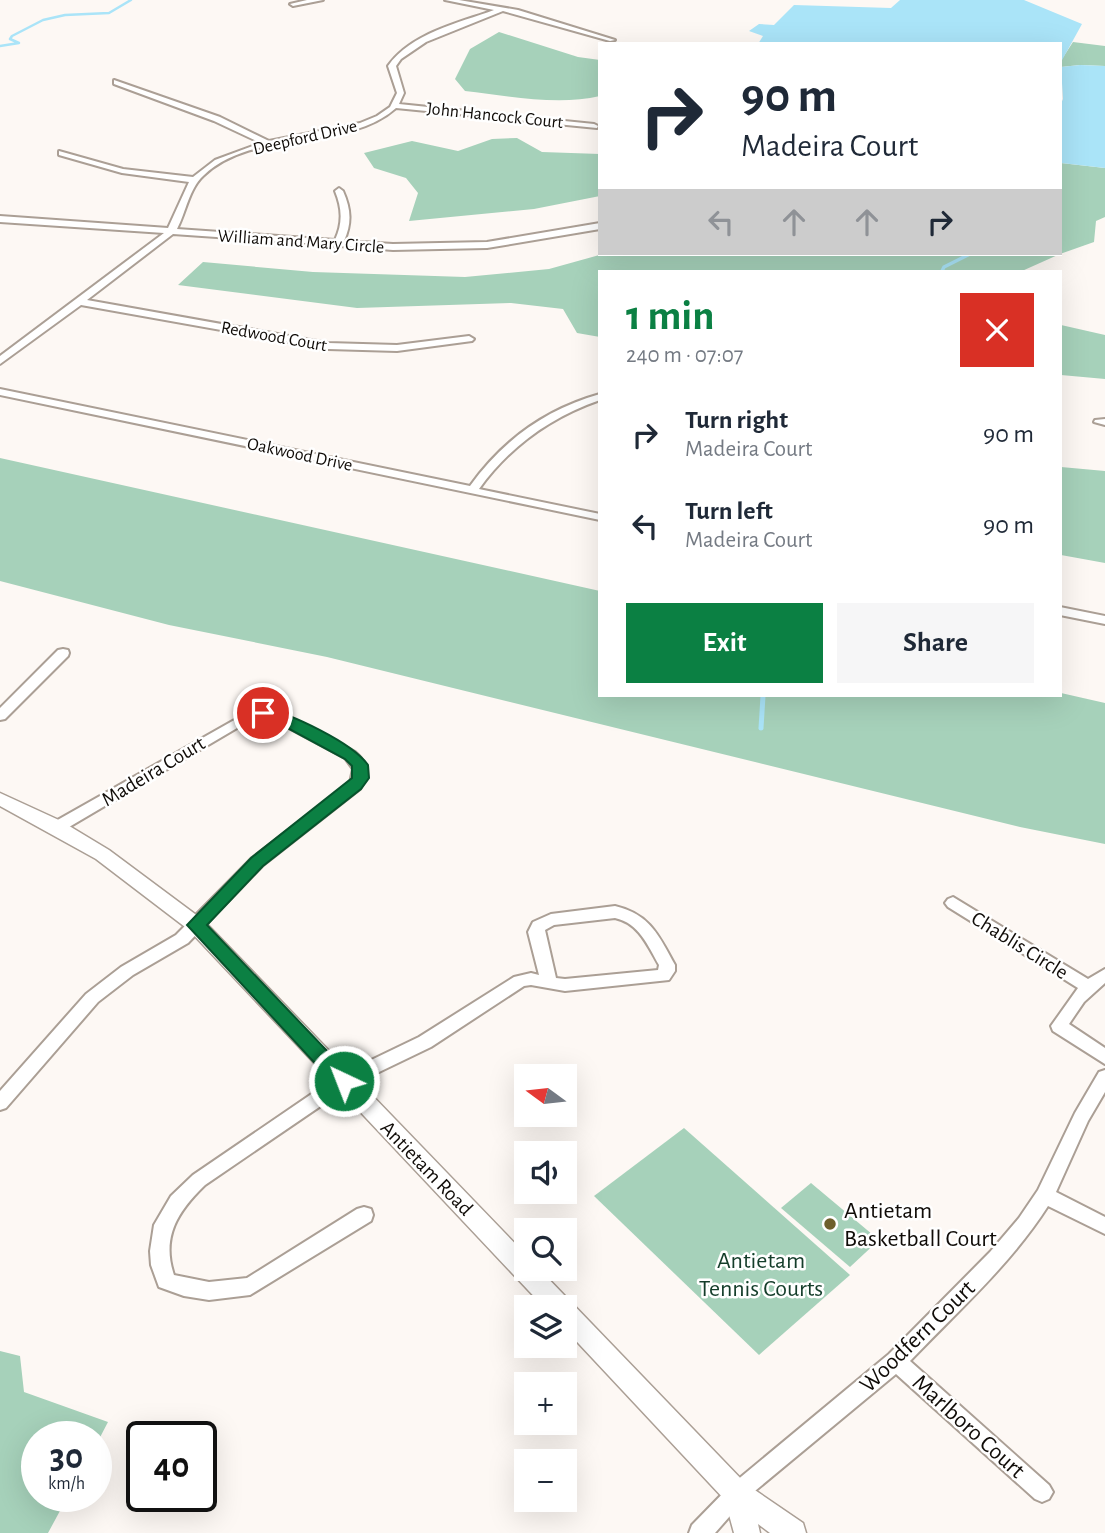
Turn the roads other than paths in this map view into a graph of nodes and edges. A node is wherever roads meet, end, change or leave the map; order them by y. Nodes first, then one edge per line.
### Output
1 (320, 0) edge
2 (447, 0) edge
3 (293, 4) dead end
4 (503, 9) junction
5 (612, 40) dead end
6 (117, 82) dead end
7 (395, 106) junction
8 (594, 126) dead end
9 (268, 144) junction
10 (62, 153) dead end
11 (194, 180) junction
12 (339, 191) dead end
13 (1, 220) edge
14 (598, 226) edge
15 (170, 232) junction
16 (337, 245) junction
17 (81, 302) junction
18 (469, 339) dead end
19 (0, 361) edge
20 (0, 392) edge
21 (598, 398) edge
22 (472, 491) junction
23 (598, 517) edge
24 (1062, 611) edge
25 (1105, 620) edge
26 (62, 653) dead end
27 (0, 716) edge
28 (0, 799) edge
29 (59, 826) junction
30 (953, 903) dead end
31 (196, 925) junction
32 (1105, 975) edge
33 (549, 983) junction
34 (1087, 986) junction
35 (1105, 1057) edge
36 (1105, 1077) edge
37 (344, 1081) junction
38 (0, 1103) edge
39 (1045, 1195) junction
40 (364, 1215) dead end
41 (1105, 1226) edge
42 (549, 1295) edge
43 (577, 1325) edge
44 (897, 1361) junction
45 (1042, 1492) dead end
46 (737, 1493) junction
47 (700, 1533) edge
48 (747, 1533) edge
49 (793, 1533) edge

1 - 3 street
2 - 4 street
4 - 5 street
4 - 7 street
6 - 9 street
7 - 8 street, John Hancock Court
7 - 9 street, Deepford Drive
9 - 11 street, Deepford Drive
10 - 11 street
11 - 15 street
12 - 16 street
13 - 15 street, William and Mary Circle
14 - 16 street, William and Mary Circle
15 - 16 street, William and Mary Circle
15 - 17 street
17 - 18 street, Redwood Court
17 - 19 street
20 - 22 street, Oakwood Drive
21 - 22 street
22 - 23 street, Oakwood Drive
24 - 25 street
26 - 27 street
28 - 29 street, Antietam Road
29 - 31 street, Antietam Road
29 - 31 street, Madeira Court
30 - 34 street, Chablis Circle
31 - 37 street, Antietam Road
31 - 38 street, Madeira Court
32 - 34 street, Chablis Circle
33 - 33 street
33 - 37 street
34 - 35 street, Chablis Circle
36 - 39 street, Woodfern Court
37 - 40 street
37 - 42 street, Antietam Road
39 - 41 street
39 - 44 street, Woodfern Court
43 - 46 street
44 - 45 street, Marlboro Court
44 - 46 street, Woodfern Court
46 - 47 street, Woodfern Court
46 - 48 street
46 - 49 street

